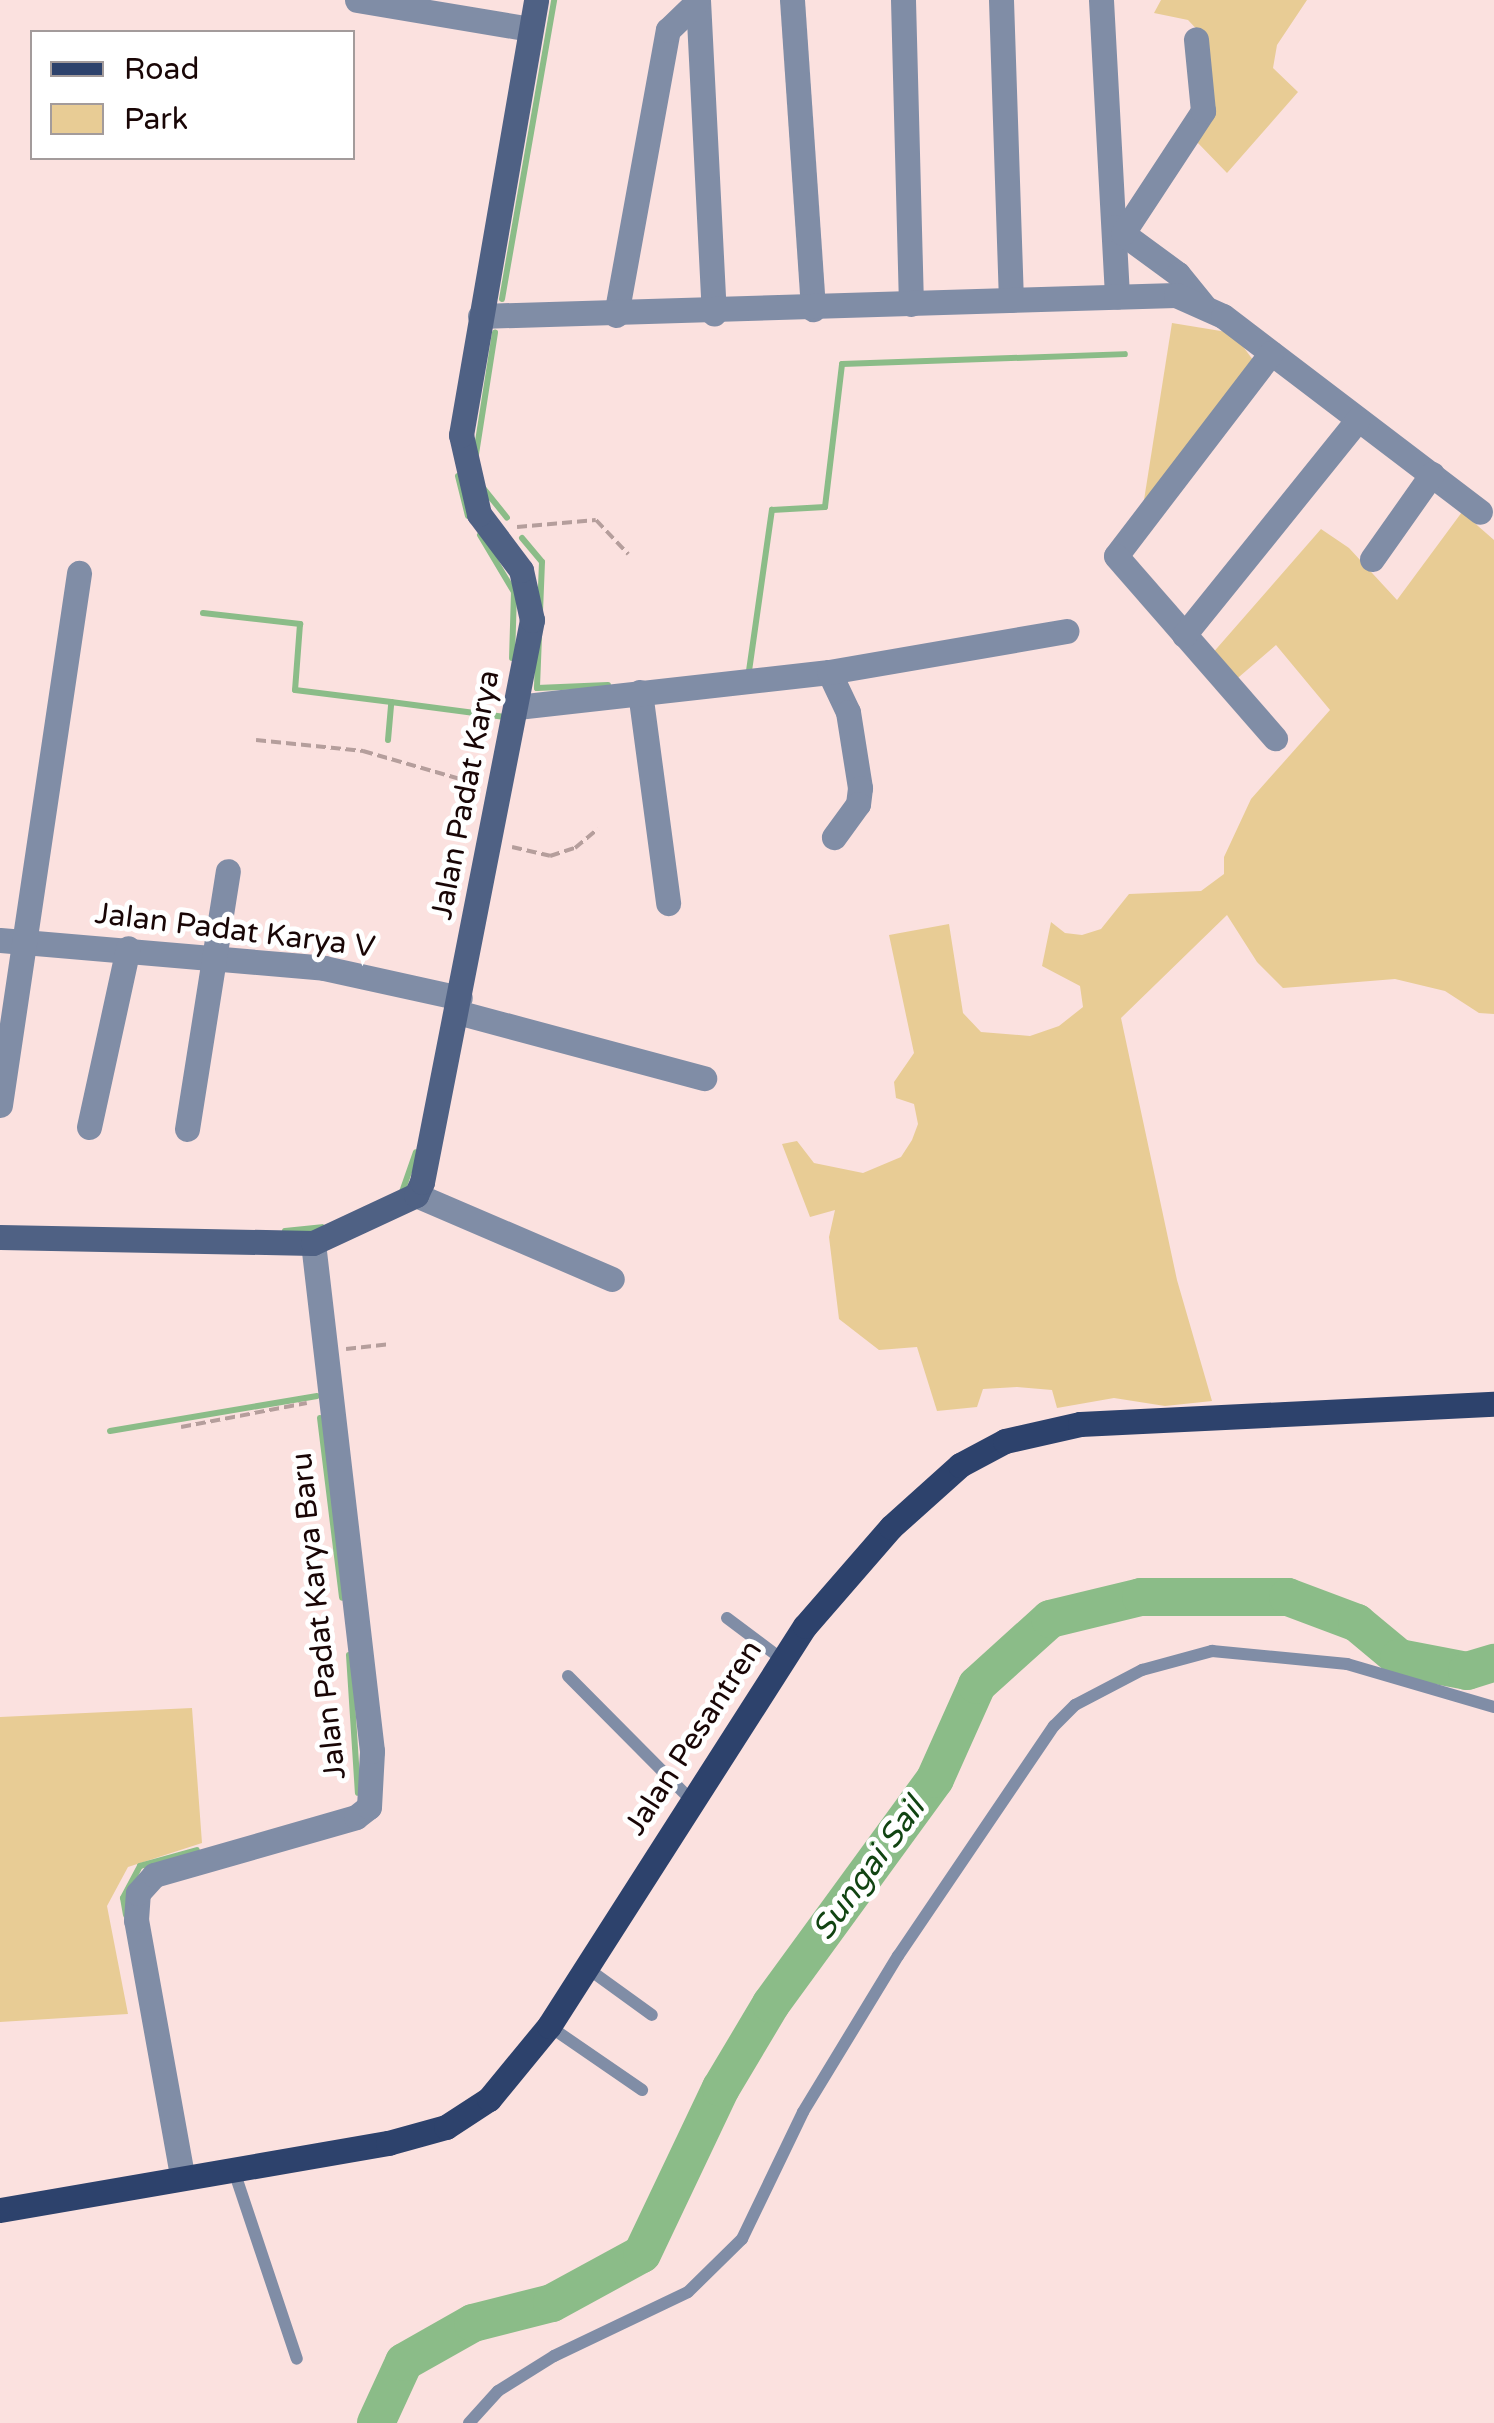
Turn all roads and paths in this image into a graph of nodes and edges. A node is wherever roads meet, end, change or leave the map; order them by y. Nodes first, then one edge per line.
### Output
1 (356, 0) edge
2 (536, 0) edge
3 (792, 0) edge
4 (903, 0) edge
5 (1000, 0) edge
6 (1101, 0) edge
7 (698, 1) edge
8 (530, 29) junction
9 (1196, 39) dead end
10 (1119, 230) junction
11 (1118, 298) junction
12 (1011, 300) junction
13 (911, 304) junction
14 (1204, 305) junction
15 (812, 309) junction
16 (714, 314) junction
17 (616, 315) junction
18 (480, 316) junction
19 (1271, 353) junction
20 (1358, 419) junction
21 (1432, 474) junction
22 (1480, 512) dead end
23 (492, 529) junction
24 (628, 554) dead end
25 (1372, 559) dead end
26 (79, 573) dead end
27 (1066, 631) dead end
28 (1184, 635) junction
29 (829, 672) junction
30 (640, 692) junction
31 (517, 707) junction
32 (1276, 738) dead end
33 (256, 740) dead end
34 (500, 794) junction
35 (598, 829) dead end
36 (834, 838) dead end
37 (490, 841) junction
38 (228, 872) dead end
39 (668, 903) dead end
40 (0, 940) edge
41 (28, 942) junction
42 (128, 948) junction
43 (219, 956) junction
44 (459, 1005) junction
45 (704, 1078) dead end
46 (0, 1105) edge
47 (89, 1127) dead end
48 (187, 1129) dead end
49 (416, 1195) junction
50 (0, 1237) edge
51 (314, 1243) junction
52 (612, 1280) dead end
53 (391, 1344) dead end
54 (322, 1352) junction
55 (326, 1400) junction
56 (1494, 1404) edge
57 (182, 1427) dead end
58 (727, 1618) dead end
59 (783, 1660) junction
60 (568, 1676) dead end
61 (1494, 1707) edge
62 (691, 1800) junction
63 (587, 1968) junction
64 (652, 2015) dead end
65 (549, 2026) junction
66 (642, 2090) dead end
67 (233, 2166) junction
68 (182, 2175) junction
69 (0, 2210) edge
70 (297, 2360) dead end
71 (470, 2423) edge

1 - 8 street
2 - 8 street, Jalan Padat Karya
3 - 15 street
4 - 13 street
5 - 12 street
6 - 10 street
7 - 16 street
7 - 17 street
8 - 18 street, Jalan Padat Karya
9 - 10 street
10 - 11 street
10 - 14 street
11 - 12 street
11 - 14 street
12 - 13 street
13 - 15 street
14 - 19 street
15 - 16 street
16 - 17 street
17 - 18 street
18 - 23 street, Jalan Padat Karya
19 - 20 street
19 - 28 street
20 - 21 street
20 - 28 street
21 - 22 street
21 - 25 street
23 - 24 path
23 - 31 street, Jalan Padat Karya
26 - 41 street
27 - 29 street
28 - 32 street
29 - 30 street
29 - 36 street
30 - 31 street
30 - 39 street
31 - 34 street, Jalan Padat Karya
33 - 34 path
34 - 37 street, Jalan Padat Karya
35 - 37 path
37 - 44 street, Jalan Padat Karya
38 - 43 street
40 - 41 street, Jalan Padat Karya V
41 - 42 street, Jalan Padat Karya V
41 - 46 street
42 - 43 street, Jalan Padat Karya V
42 - 47 street
43 - 44 street, Jalan Padat Karya V
43 - 48 street
44 - 45 street, Jalan Padat Karya V
44 - 49 street, Jalan Padat Karya
49 - 51 street
49 - 52 street
50 - 51 street
51 - 54 street, Jalan Padat Karya Baru
53 - 54 path
54 - 55 street, Jalan Padat Karya Baru
55 - 57 path
55 - 68 street, Jalan Padat Karya Baru
56 - 59 main road, Jalan Pesantren
58 - 59 lane
59 - 62 main road, Jalan Pesantren
60 - 62 lane
61 - 71 lane
62 - 63 main road, Jalan Pesantren
63 - 64 lane
63 - 65 main road, Jalan Pesantren
65 - 66 lane
65 - 67 main road, Jalan Pesantren
67 - 68 main road, Jalan Pesantren
67 - 70 lane
68 - 69 main road, Jalan Pesantren

